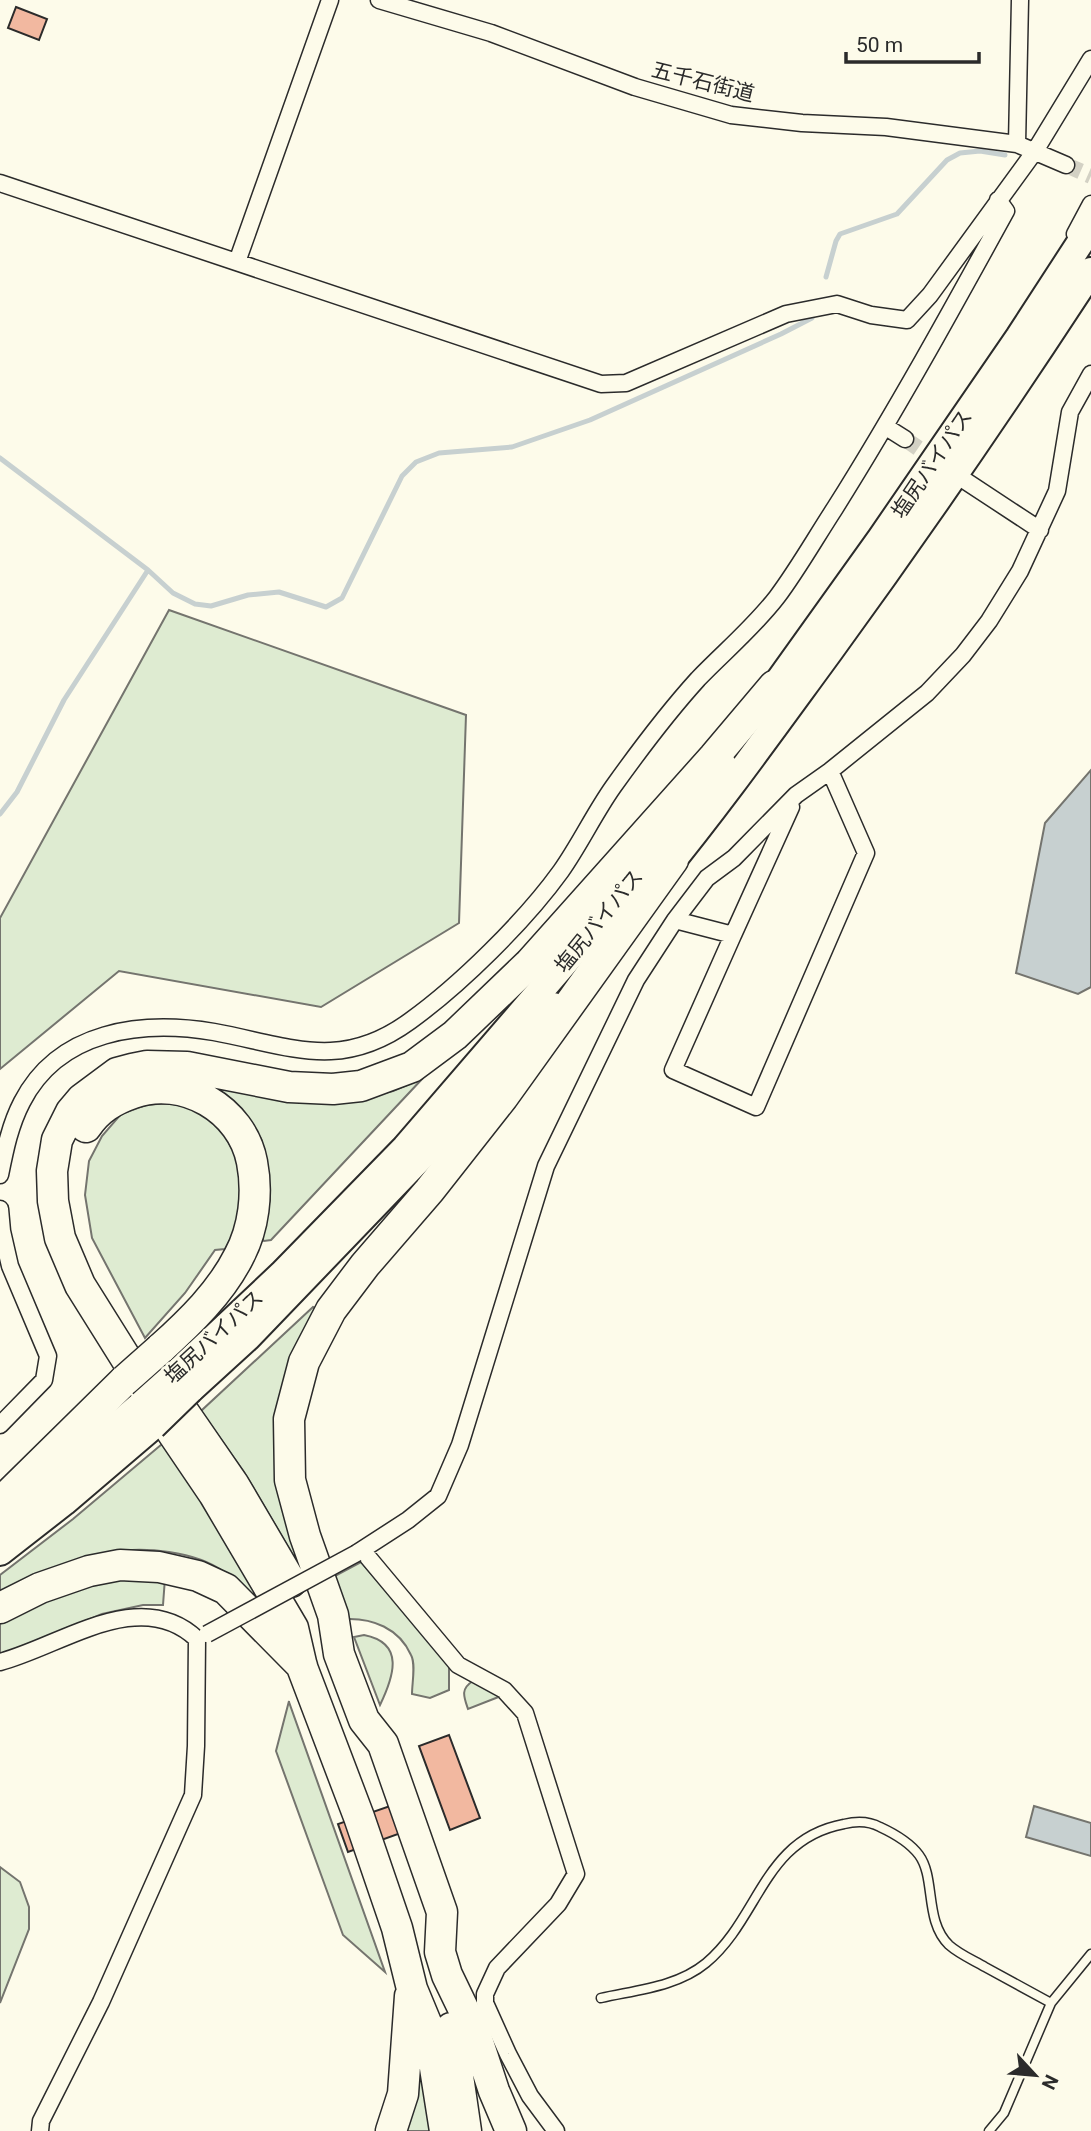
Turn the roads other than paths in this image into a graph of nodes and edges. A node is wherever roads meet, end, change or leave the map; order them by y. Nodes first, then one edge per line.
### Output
1 (330, 0) edge
2 (379, 0) edge
3 (1020, 0) edge
4 (1091, 59) edge
5 (1017, 144) junction
6 (1035, 150) junction
7 (1066, 165) tunnel mouth
8 (0, 183) edge
9 (998, 200) junction
10 (1091, 204) edge
11 (1091, 226) edge
12 (237, 262) junction
13 (1091, 271) edge
14 (1019, 337) junction
15 (1091, 374) edge
16 (886, 427) junction
17 (905, 439) tunnel mouth
18 (964, 480) dead end
19 (1040, 530) junction
20 (774, 686) junction
21 (830, 771) junction
22 (796, 795) junction
23 (673, 860) junction
24 (675, 920) junction
25 (733, 935) junction
26 (0, 1175) edge
27 (0, 1209) edge
28 (176, 1370) junction
29 (140, 1404) junction
30 (0, 1425) edge
31 (0, 1503) edge
32 (0, 1526) edge
33 (359, 1551) junction
34 (0, 1552) edge
35 (0, 1608) edge
36 (202, 1637) junction
37 (339, 1654) junction
38 (0, 1662) edge
39 (302, 1667) junction
40 (1091, 1954) edge
41 (444, 1964) junction
42 (409, 1976) junction
43 (601, 1998) dead end
44 (1051, 2003) junction
45 (40, 2131) edge
46 (391, 2131) edge
47 (445, 2131) edge
48 (466, 2131) edge
49 (511, 2131) edge
50 (556, 2131) edge
51 (989, 2131) edge

1 - 12 street
2 - 5 street, 五千石街道
3 - 5 street
4 - 6 street
5 - 6 street, 五千石街道
6 - 7 street, 五千石街道
6 - 9 street
8 - 12 street
9 - 12 street
9 - 16 street
10 - 14 street
11 - 14 highway, 塩尻バイパス
13 - 23 highway, 塩尻バイパス
14 - 20 highway, 塩尻バイパス
15 - 19 street
16 - 17 street
16 - 26 street
18 - 19 street
19 - 21 street
20 - 28 highway, 塩尻バイパス
20 - 39 highway
21 - 22 street
21 - 25 street
22 - 24 street
22 - 25 street
23 - 28 highway, 塩尻バイパス
23 - 37 highway
24 - 25 street
24 - 33 street
27 - 30 street
28 - 29 highway, bridge
28 - 29 highway, 塩尻バイパス, bridge
28 - 37 highway
29 - 31 highway
29 - 32 highway, 塩尻バイパス
29 - 34 highway, 塩尻バイパス
33 - 36 street, bridge
33 - 50 street
35 - 39 highway
36 - 38 street
36 - 45 street
37 - 41 highway
39 - 42 highway
40 - 44 lane
41 - 48 highway
41 - 49 highway
42 - 46 highway
42 - 47 highway
43 - 44 lane
44 - 51 lane

